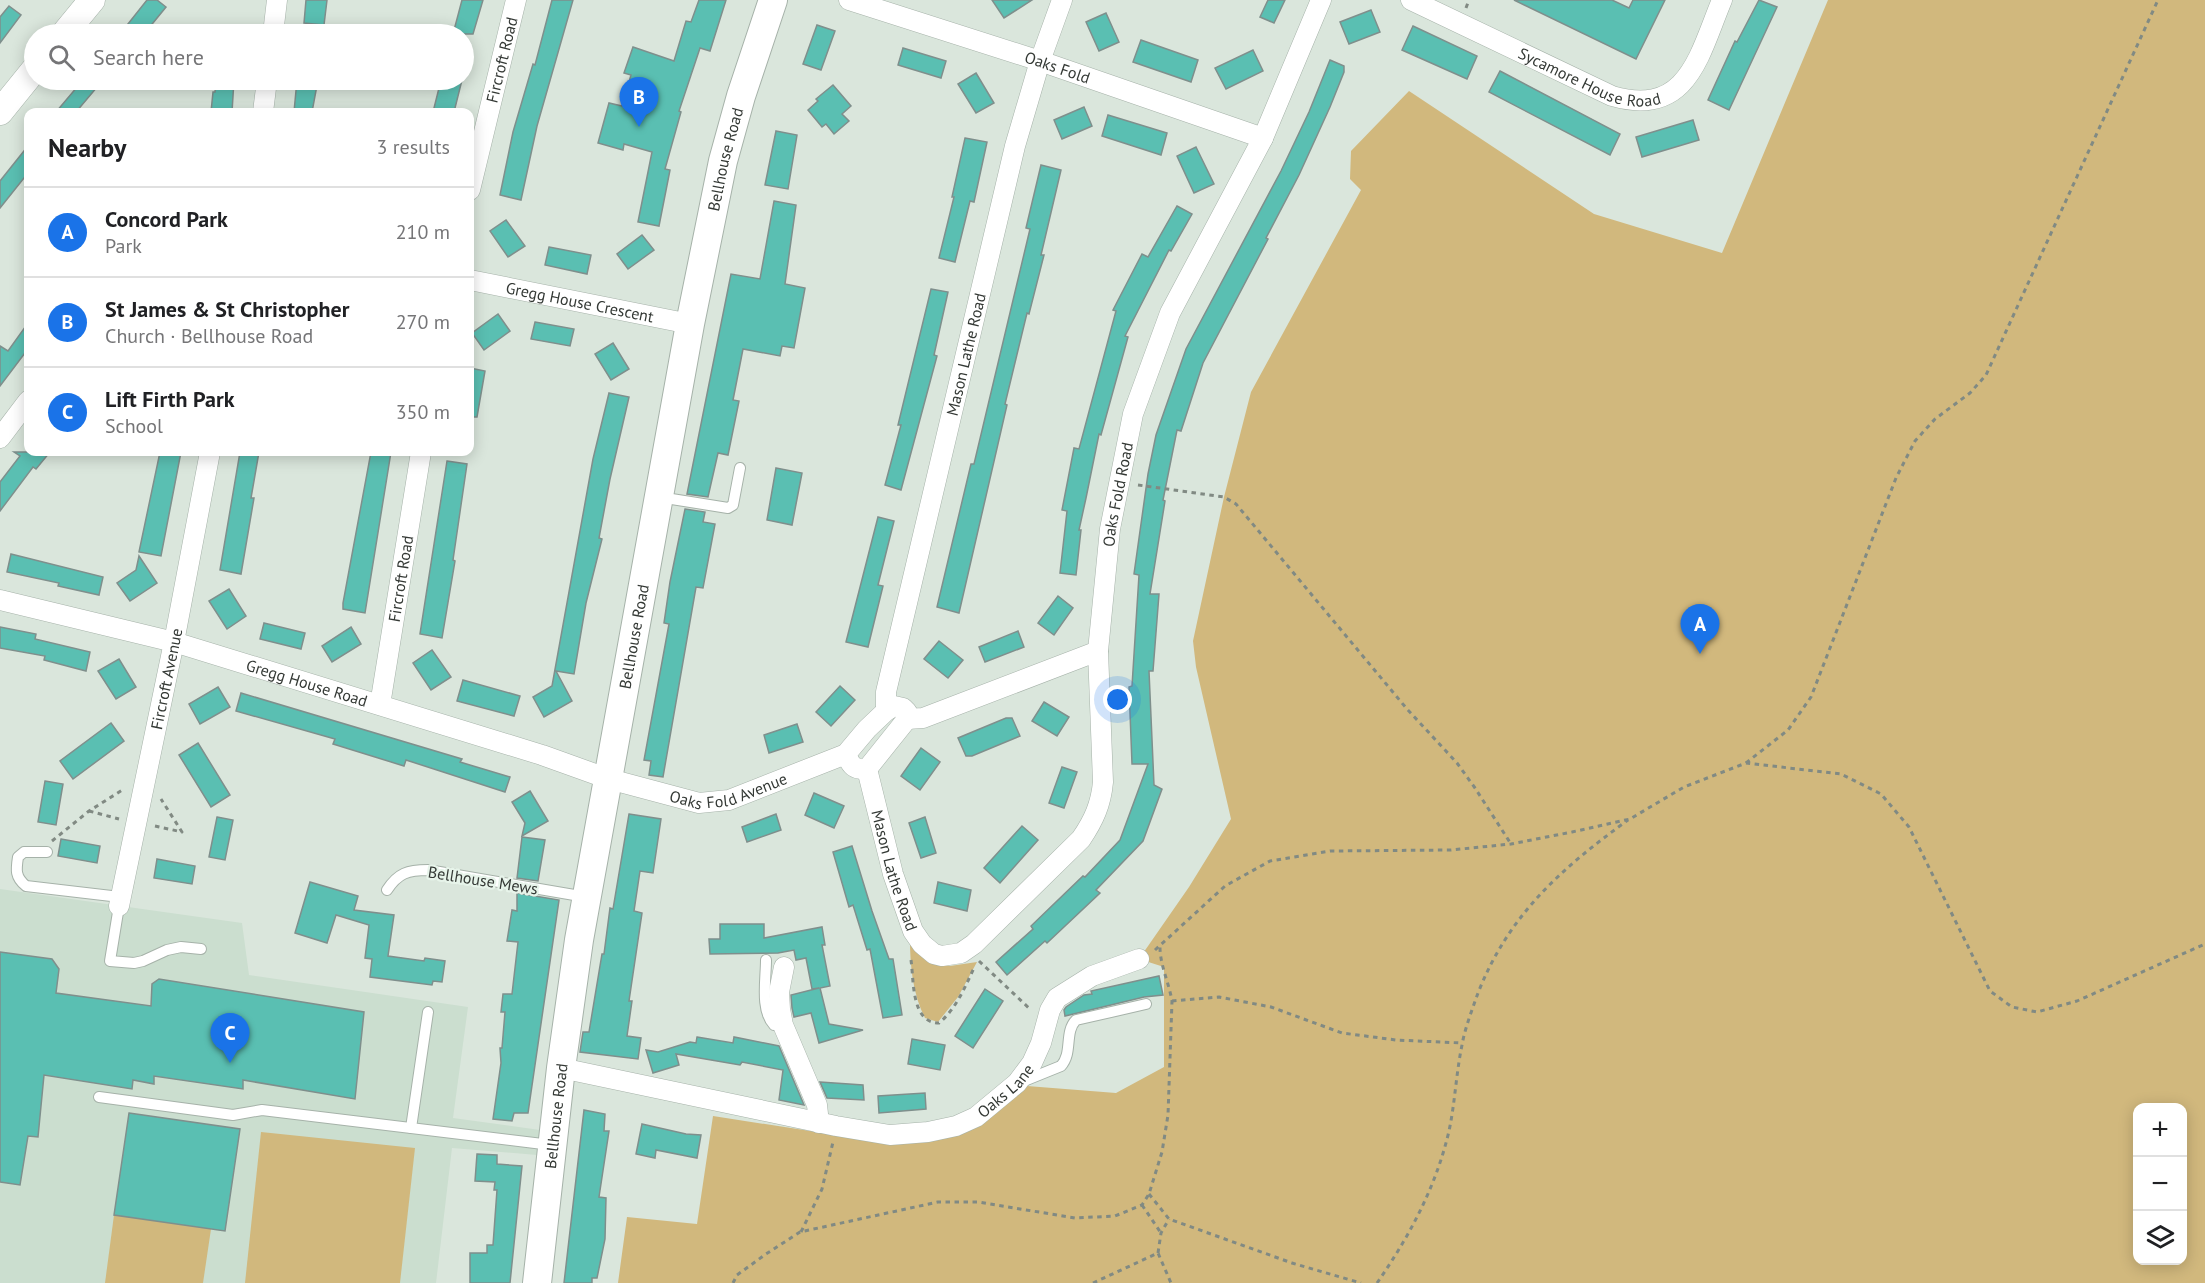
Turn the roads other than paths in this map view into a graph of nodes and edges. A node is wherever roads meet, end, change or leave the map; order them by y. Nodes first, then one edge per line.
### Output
1 (92, 0) edge
2 (277, 0) edge
3 (516, 0) edge
4 (773, 0) edge
5 (849, 0) edge
6 (1062, 0) edge
7 (1321, 0) edge
8 (1411, 0) edge
9 (1722, 0) edge
10 (72, 24) edge
11 (274, 24) edge
12 (1040, 61) junction
13 (24, 82) edge
14 (265, 90) edge
15 (263, 108) edge
16 (0, 112) edge
17 (1263, 138) junction
18 (474, 173) edge
19 (474, 281) edge
20 (690, 324) junction
21 (24, 406) edge
22 (0, 438) edge
23 (209, 456) edge
24 (420, 456) edge
25 (740, 468) dead end
26 (659, 497) junction
27 (0, 600) edge
28 (174, 642) junction
29 (1098, 651) junction
30 (380, 705) junction
31 (886, 711) junction
32 (907, 719) junction
33 (846, 754) junction
34 (867, 769) junction
35 (609, 778) junction
36 (47, 852) road end
37 (387, 890) dead end
38 (587, 897) junction
39 (120, 902) junction
40 (201, 949) dead end
41 (942, 956) joint
42 (1138, 959) road end
43 (775, 963) dead end
44 (1146, 1004) dead end
45 (428, 1012) dead end
46 (561, 1068) junction
47 (1015, 1085) junction
48 (99, 1097) dead end
49 (828, 1124) junction
50 (411, 1128) junction
51 (553, 1145) junction
52 (537, 1283) edge

1 - 10 street
2 - 11 street
3 - 18 street, Fircroft Road
4 - 20 main road, Bellhouse Road
5 - 12 street, Oaks Fold
6 - 12 street, Mason Lathe Road
7 - 17 street, Oaks Fold Road
8 - 9 street, Sycamore House Road
12 - 17 street, Oaks Fold
12 - 31 street, Mason Lathe Road
13 - 16 street
14 - 15 street
17 - 29 street, Oaks Fold Road
19 - 20 street, Gregg House Crescent
20 - 26 main road, Bellhouse Road
21 - 22 street
23 - 28 street, Fircroft Avenue
24 - 30 street, Fircroft Road
25 - 26 lane
26 - 35 main road, Bellhouse Road
27 - 28 street, Gregg House Road
28 - 30 street, Gregg House Road
28 - 39 street, Fircroft Avenue
29 - 32 street
29 - 41 street, Oaks Fold Road
30 - 35 street, Gregg House Road
31 - 32 street
31 - 33 street, Oaks Fold Avenue
32 - 34 street
33 - 34 street
33 - 35 street, Oaks Fold Avenue
34 - 41 street, Mason Lathe Road
35 - 38 main road, Bellhouse Road
36 - 39 lane
37 - 38 lane, Bellhouse Mews
38 - 46 main road, Bellhouse Road
39 - 40 lane
42 - 47 street, Oaks Lane
43 - 49 street
44 - 47 lane
45 - 50 lane
46 - 49 street, Oaks Lane
46 - 51 main road, Bellhouse Road
47 - 49 street, Oaks Lane
48 - 50 lane
50 - 51 lane
51 - 52 main road, Bellhouse Road

